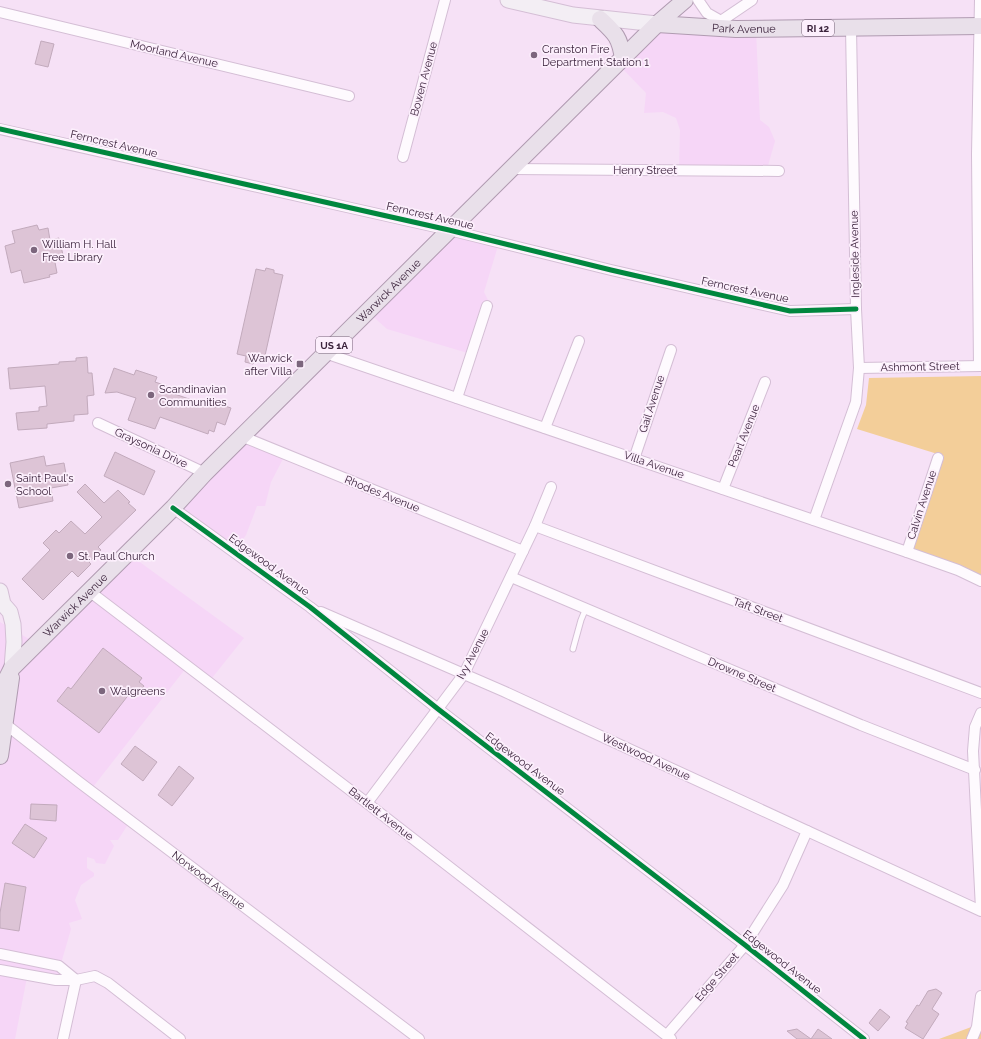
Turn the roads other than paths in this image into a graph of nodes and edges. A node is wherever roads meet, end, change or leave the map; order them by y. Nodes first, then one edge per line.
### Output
1 (445, 0) edge
2 (685, 0) edge
3 (698, 0) edge
4 (752, 0) edge
5 (980, 0) edge
6 (517, 1) edge
7 (0, 12) edge
8 (600, 18) junction
9 (721, 21) junction
10 (657, 24) junction
11 (980, 26) edge
12 (851, 28) junction
13 (736, 29) junction
14 (622, 59) junction
15 (349, 96) dead end
16 (980, 106) edge
17 (0, 129) edge
18 (403, 157) dead end
19 (512, 169) junction
20 (779, 171) dead end
21 (449, 230) junction
22 (487, 306) dead end
23 (856, 309) junction
24 (579, 341) dead end
25 (671, 350) dead end
26 (325, 353) junction
27 (980, 366) edge
28 (859, 368) junction
29 (765, 382) dead end
30 (457, 398) junction
31 (98, 423) dead end
32 (545, 428) junction
33 (241, 436) junction
34 (938, 458) dead end
35 (634, 459) junction
36 (205, 473) junction
37 (551, 487) dead end
38 (723, 489) junction
39 (173, 508) junction
40 (814, 520) junction
41 (535, 526) junction
42 (523, 551) junction
43 (907, 552) junction
44 (511, 577) junction
45 (981, 581) edge
46 (89, 591) junction
47 (1, 601) edge
48 (310, 607) junction
49 (586, 608) junction
50 (573, 649) dead end
51 (12, 668) junction
52 (464, 674) junction
53 (0, 692) edge
54 (981, 693) edge
55 (438, 710) junction
56 (981, 713) edge
57 (2, 721) edge
58 (0, 756) edge
59 (974, 770) junction
60 (367, 803) junction
61 (807, 831) junction
62 (981, 910) edge
63 (745, 945) junction
64 (0, 954) edge
65 (0, 970) edge
66 (76, 980) junction
67 (981, 996) edge
68 (669, 1037) edge
69 (63, 1039) edge
70 (180, 1039) edge
71 (419, 1039) edge
72 (864, 1039) edge
73 (972, 1039) edge

1 - 18 street, Bowen Avenue
2 - 10 main road, Warwick Avenue / US 1A
3 - 9 street
4 - 9 street
5 - 11 street
6 - 8 main road, Park Avenue / RI 12
7 - 15 street, Moorland Avenue
8 - 10 main road, Park Avenue / RI 12
8 - 14 main road
9 - 13 street
10 - 13 main road, Park Avenue / RI 12
10 - 14 main road, Warwick Avenue / US 1A
11 - 12 main road, Park Avenue / RI 12
11 - 16 street
12 - 13 main road, Park Avenue / RI 12
12 - 23 street, Ingleside Avenue
14 - 19 main road, Warwick Avenue / US 1A
16 - 27 street
17 - 21 street, Ferncrest Avenue
19 - 20 street, Henry Street
19 - 21 main road, Warwick Avenue / US 1A
21 - 23 street, Ferncrest Avenue
21 - 26 main road, Warwick Avenue / US 1A
22 - 30 street
23 - 28 street, Ingleside Avenue
24 - 32 street
25 - 35 street, Gail Avenue
26 - 30 street, Villa Avenue
26 - 33 main road, Warwick Avenue / US 1A
27 - 28 street, Ashmont Street
28 - 40 street, Ingleside Avenue
29 - 38 street, Pearl Avenue
30 - 32 street, Villa Avenue
31 - 36 street, Graysonia Drive
32 - 35 street, Villa Avenue
33 - 36 main road, Warwick Avenue / US 1A
33 - 42 street, Rhodes Avenue
34 - 43 street, Calvin Avenue
35 - 38 street, Villa Avenue
36 - 39 main road, Warwick Avenue / US 1A
37 - 41 street, Ivy Avenue
38 - 40 street, Villa Avenue
39 - 46 main road, Warwick Avenue / US 1A
39 - 48 street, Edgewood Avenue
40 - 43 street, Villa Avenue
41 - 42 street, Ivy Avenue
41 - 54 street, Taft Street
42 - 44 street, Ivy Avenue
43 - 45 street, Villa Avenue
44 - 49 street, Drowne Street
44 - 52 street, Ivy Avenue
46 - 51 main road, Warwick Avenue / US 1A
46 - 60 street, Bartlett Avenue
47 - 51 main road
48 - 52 street, Westwood Avenue
48 - 55 street, Edgewood Avenue
49 - 50 lane
49 - 59 street, Drowne Street
51 - 53 main road, Warwick Avenue / US 1A
51 - 57 main road
52 - 55 street, Ivy Avenue
52 - 61 street, Westwood Avenue
55 - 60 street, Ivy Avenue
55 - 63 street, Edgewood Avenue
56 - 59 street
57 - 58 main road
57 - 71 street, Norwood Avenue
59 - 62 street
60 - 68 street, Bartlett Avenue
61 - 62 street, Westwood Avenue
61 - 63 street, Edge Street
63 - 68 street, Edge Street
63 - 72 street, Edgewood Avenue
64 - 66 street
65 - 66 street
66 - 69 street
66 - 70 street
67 - 73 street

